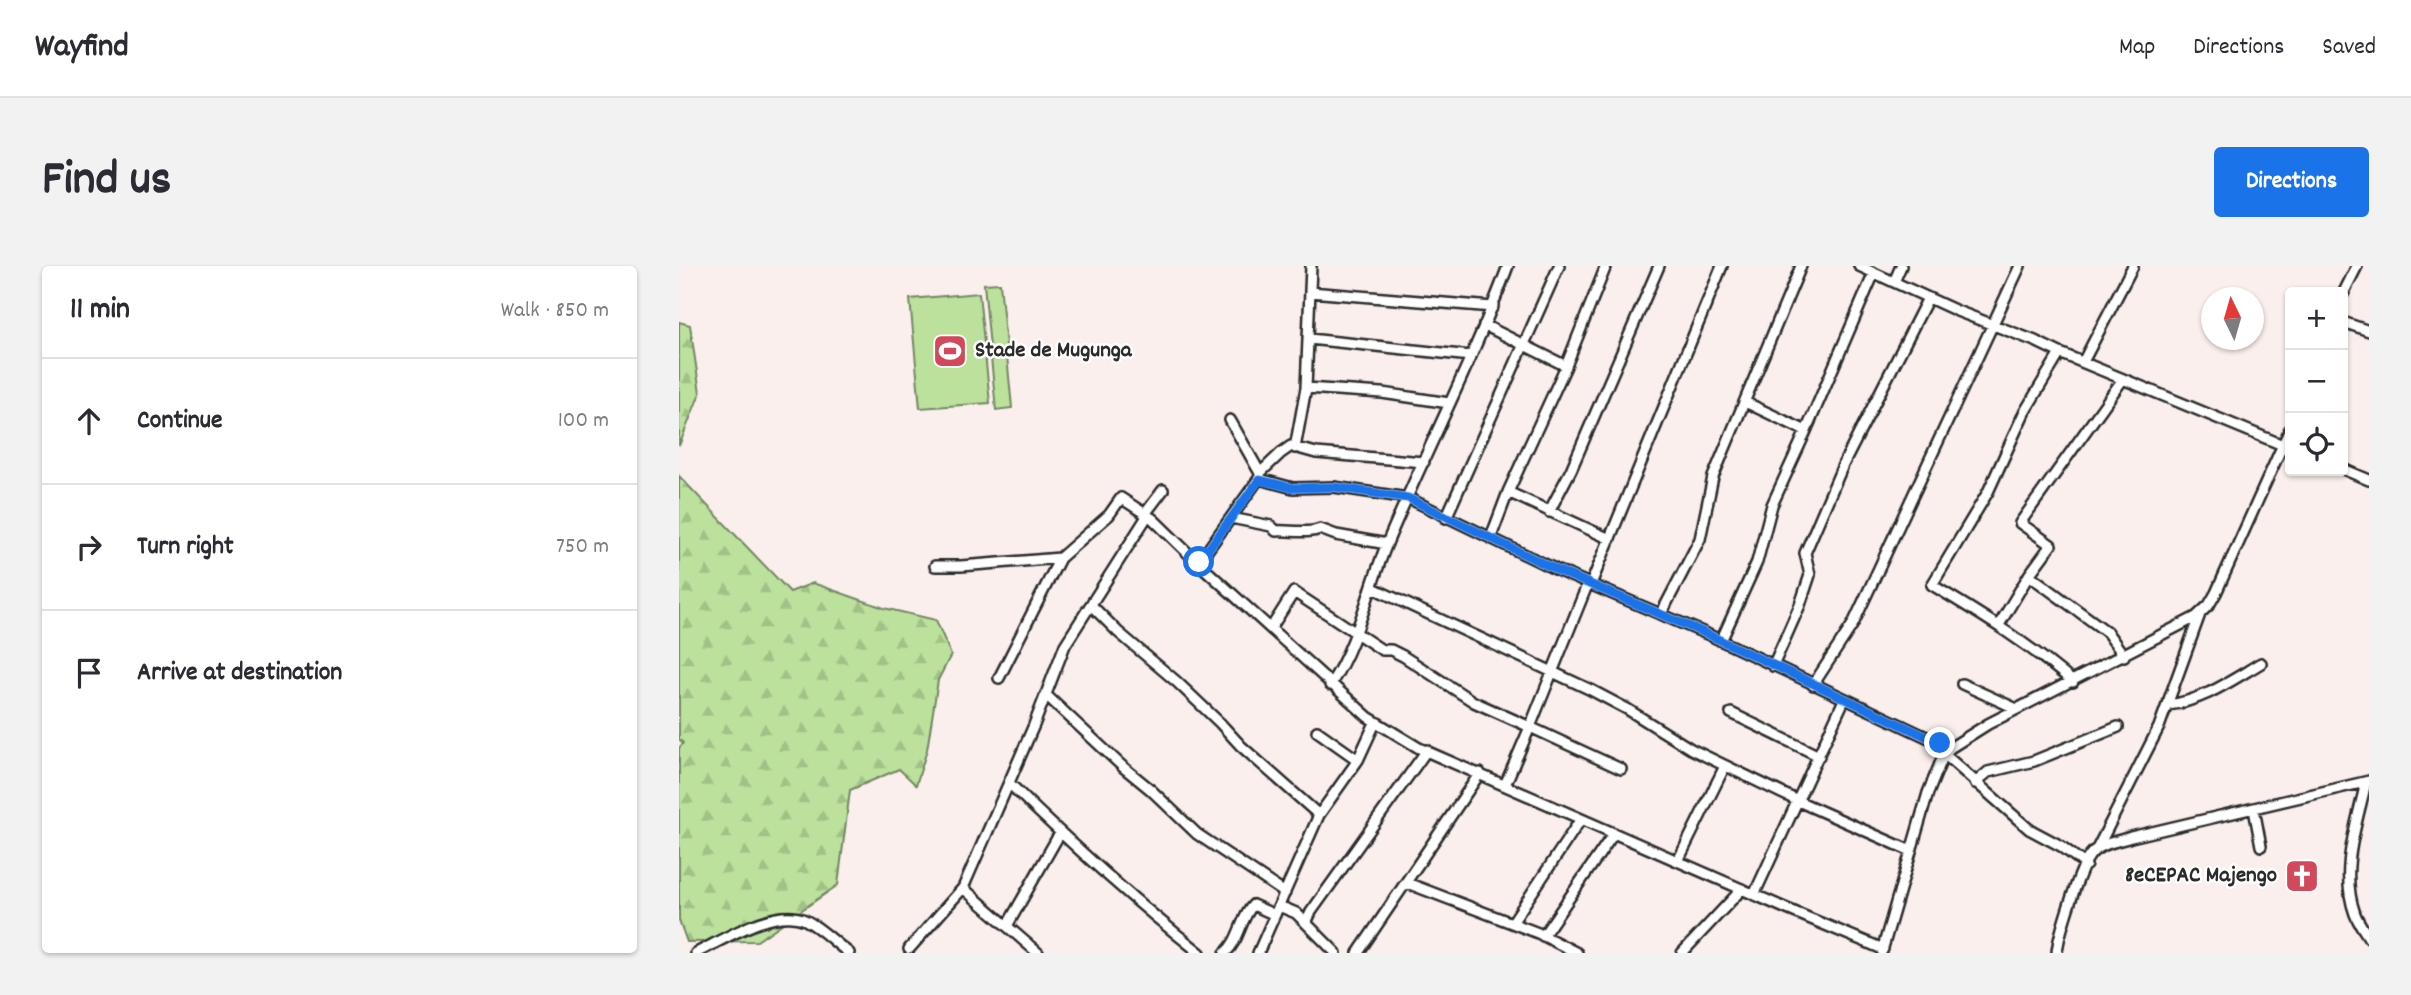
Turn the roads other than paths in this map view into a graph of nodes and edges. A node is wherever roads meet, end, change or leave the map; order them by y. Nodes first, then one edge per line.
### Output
1 (1311, 266) edge
2 (1508, 266) edge
3 (1559, 266) edge
4 (1606, 266) edge
5 (1659, 266) edge
6 (1722, 266) edge
7 (1801, 266) edge
8 (1860, 266) edge
9 (1901, 266) edge
10 (2020, 266) edge
11 (2133, 266) edge
12 (2359, 266) edge
13 (2369, 269) edge
14 (1874, 273) junction
15 (1894, 282) junction
16 (2347, 287) edge
17 (1310, 292) junction
18 (1928, 298) junction
19 (1493, 307) junction
20 (2348, 324) edge
21 (1484, 325) junction
22 (1993, 325) junction
23 (2369, 331) edge
24 (1309, 339) junction
25 (1524, 344) junction
26 (2060, 353) junction
27 (1471, 356) junction
28 (2083, 362) junction
29 (1566, 366) junction
30 (2123, 379) junction
31 (1306, 388) junction
32 (1745, 401) junction
33 (1449, 404) junction
34 (1230, 420) dead end
35 (1806, 431) junction
36 (2285, 445) edge
37 (1295, 448) junction
38 (2285, 450) edge
39 (1424, 462) junction
40 (2348, 471) edge
41 (1260, 476) junction
42 (2369, 480) edge
43 (1163, 490) dead end
44 (1508, 492) junction
45 (1408, 498) junction
46 (1549, 512) junction
47 (1146, 515) junction
48 (1446, 517) junction
49 (1231, 518) junction
50 (1491, 537) junction
51 (1610, 539) junction
52 (1387, 544) junction
53 (1059, 558) junction
54 (1199, 562) junction
55 (935, 566) dead end
56 (2029, 575) junction
57 (1590, 584) junction
58 (1373, 588) junction
59 (1092, 606) junction
60 (2201, 613) junction
61 (1661, 614) junction
62 (1999, 625) junction
63 (1271, 628) junction
64 (1355, 633) junction
65 (1721, 641) junction
66 (2125, 656) junction
67 (2262, 663) dead end
68 (1773, 666) junction
69 (1552, 672) junction
70 (999, 678) dead end
71 (2073, 682) junction
72 (1962, 684) dead end
73 (1330, 685) junction
74 (1812, 685) junction
75 (1046, 695) junction
76 (1844, 700) junction
77 (2168, 705) junction
78 (2017, 709) junction
79 (1731, 713) dead end
80 (1375, 723) junction
81 (1529, 727) junction
82 (2118, 727) dead end
83 (1317, 731) dead end
84 (1427, 751) junction
85 (1947, 751) junction
86 (1819, 756) junction
87 (1358, 760) junction
88 (1725, 766) junction
89 (1621, 769) dead end
90 (1480, 773) junction
91 (2367, 782) edge
92 (1009, 783) junction
93 (1975, 783) junction
94 (1505, 785) junction
95 (1798, 802) junction
96 (2255, 809) junction
97 (1319, 815) junction
98 (1581, 819) junction
99 (1060, 833) junction
100 (1614, 833) junction
101 (2260, 846) dead end
102 (2097, 849) junction
103 (1911, 851) junction
104 (1678, 861) junction
105 (2086, 865) junction
106 (1407, 883) junction
107 (963, 888) junction
108 (1742, 889) junction
109 (1285, 893) junction
110 (1754, 895) junction
111 (1277, 910) junction
112 (1306, 923) junction
113 (1512, 923) junction
114 (1007, 926) junction
115 (1543, 936) junction
116 (2369, 938) edge
117 (909, 949) dead end
118 (1883, 951) edge
119 (697, 953) edge
120 (849, 953) edge
121 (1037, 953) edge
122 (1201, 953) edge
123 (1225, 953) edge
124 (1258, 953) edge
125 (1336, 953) edge
126 (1358, 953) edge
127 (1577, 953) edge
128 (1682, 953) edge
129 (2057, 953) edge

1 - 17 street
2 - 19 street
3 - 25 street
4 - 29 street
5 - 46 street
6 - 51 street
7 - 32 street
8 - 14 street
9 - 15 street
10 - 22 street
11 - 28 street
12 - 13 street
12 - 16 street
14 - 15 street
14 - 35 street
15 - 18 street
17 - 19 street
17 - 24 street
18 - 22 street
18 - 68 street
19 - 21 street
20 - 23 street
21 - 25 street
21 - 27 street
22 - 26 street
22 - 74 street
24 - 27 street
24 - 31 street
25 - 29 street
25 - 48 street
26 - 28 street
26 - 62 street
27 - 33 street
28 - 30 street
29 - 44 street
30 - 36 street
30 - 56 street
31 - 33 street
31 - 37 street
32 - 35 street
32 - 61 street
33 - 39 street
34 - 41 street
35 - 65 street
37 - 39 street
37 - 41 street
38 - 60 street
39 - 45 street
40 - 42 street
41 - 45 street
41 - 49 street
43 - 47 street
44 - 46 street
44 - 50 street
45 - 48 street
45 - 52 street
46 - 51 street
47 - 53 street
47 - 54 street
47 - 59 street
48 - 50 street
49 - 52 street
49 - 54 street
50 - 57 street
51 - 57 street
52 - 58 street
53 - 55 street
53 - 70 street
54 - 63 street
56 - 62 street
56 - 66 street
57 - 61 street
57 - 69 street
58 - 64 street
58 - 69 street
59 - 75 street
59 - 97 street
60 - 66 street
60 - 77 street
61 - 65 street
62 - 71 street
63 - 64 street
63 - 73 street
64 - 73 street
64 - 81 street
65 - 68 street
66 - 71 street
67 - 77 street
68 - 74 street
69 - 81 street
69 - 88 street
71 - 78 street
72 - 78 street
73 - 80 street
74 - 76 street
75 - 92 street
75 - 109 street
76 - 85 street
76 - 86 street
77 - 102 street
78 - 85 street
79 - 86 street
80 - 84 street
80 - 87 street
81 - 89 street
81 - 94 street
82 - 93 street
83 - 87 street
84 - 90 street
84 - 112 street
85 - 93 street
85 - 103 street
86 - 95 street
87 - 97 street
88 - 95 street
88 - 104 street
90 - 94 street
90 - 106 street
91 - 96 street
91 - 116 street
92 - 99 street
92 - 107 street
93 - 105 street
94 - 98 street
95 - 103 street
95 - 110 street
96 - 101 street
96 - 102 street
97 - 109 street
98 - 100 street
98 - 113 street
99 - 114 street
99 - 122 street
100 - 104 street
100 - 115 street
102 - 105 street
103 - 118 street
104 - 108 street
105 - 129 street
106 - 113 street
106 - 126 street
107 - 114 street
107 - 117 street
108 - 110 street
108 - 128 street
109 - 111 street
110 - 118 street
111 - 112 street
111 - 123 street
111 - 124 street
112 - 125 street
113 - 115 street
114 - 121 street
115 - 127 street
119 - 120 street

